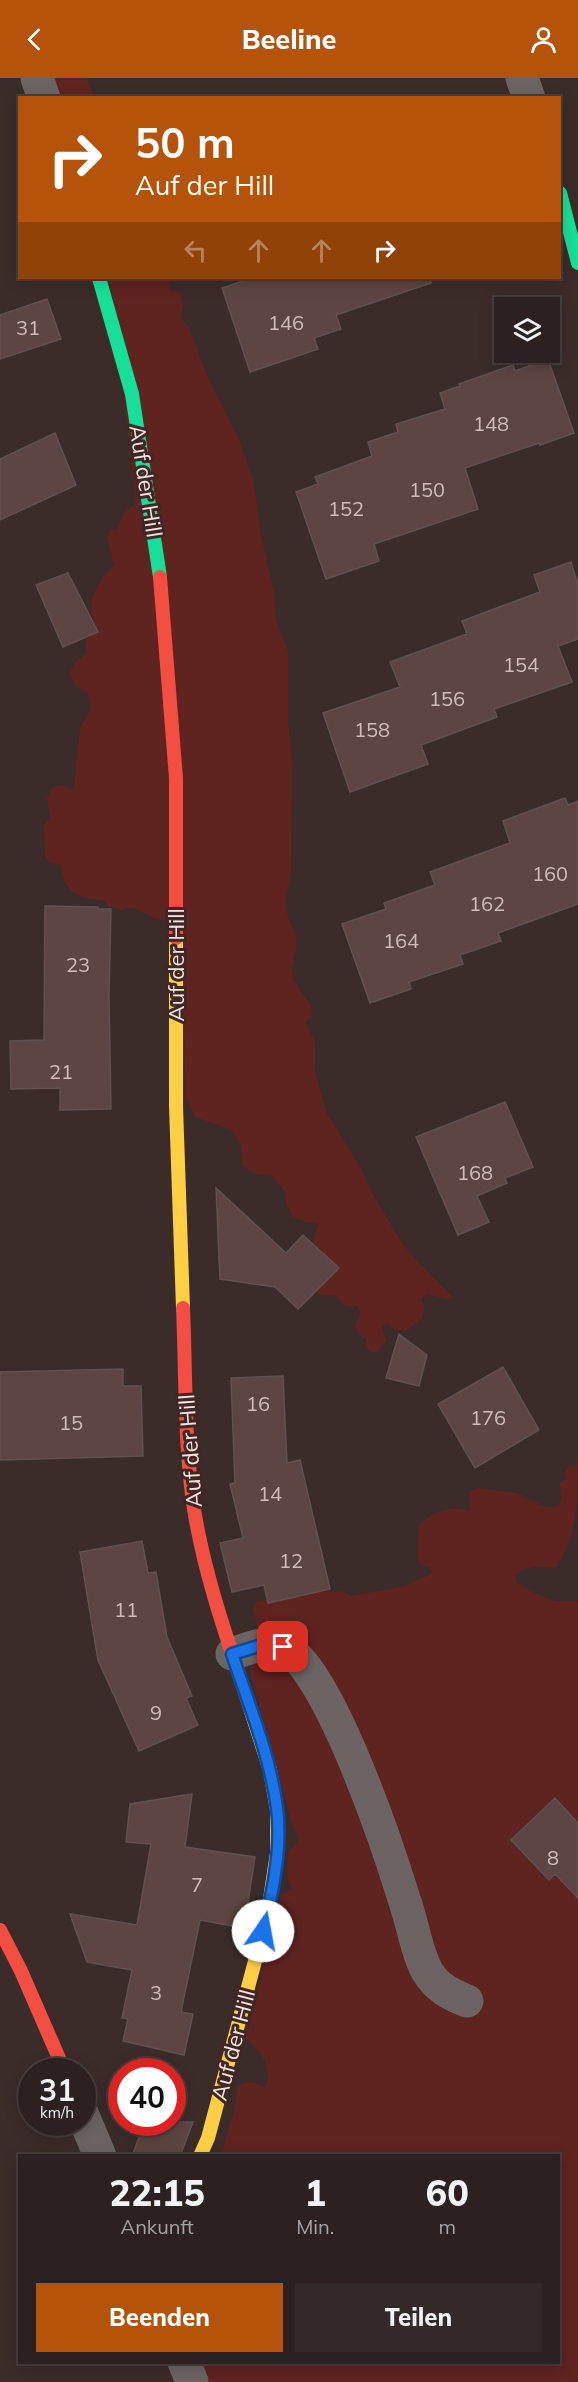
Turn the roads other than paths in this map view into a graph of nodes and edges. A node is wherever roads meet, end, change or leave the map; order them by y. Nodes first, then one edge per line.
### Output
1 (37, 78) edge
2 (522, 78) edge
3 (43, 96) edge
4 (528, 96) edge
5 (561, 197) edge
6 (578, 263) edge
7 (99, 279) edge
8 (232, 1654) junction
9 (0, 1930) edge
10 (466, 2001) dead end
11 (59, 2058) edge
12 (92, 2136) edge
13 (99, 2154) edge
14 (201, 2154) edge
15 (185, 2364) edge
16 (192, 2382) edge

1 - 3 street
2 - 4 street
5 - 6 street
7 - 8 street, Auf der Hill
8 - 10 street
8 - 14 street, Auf der Hill
9 - 11 street
12 - 13 street
15 - 16 street

